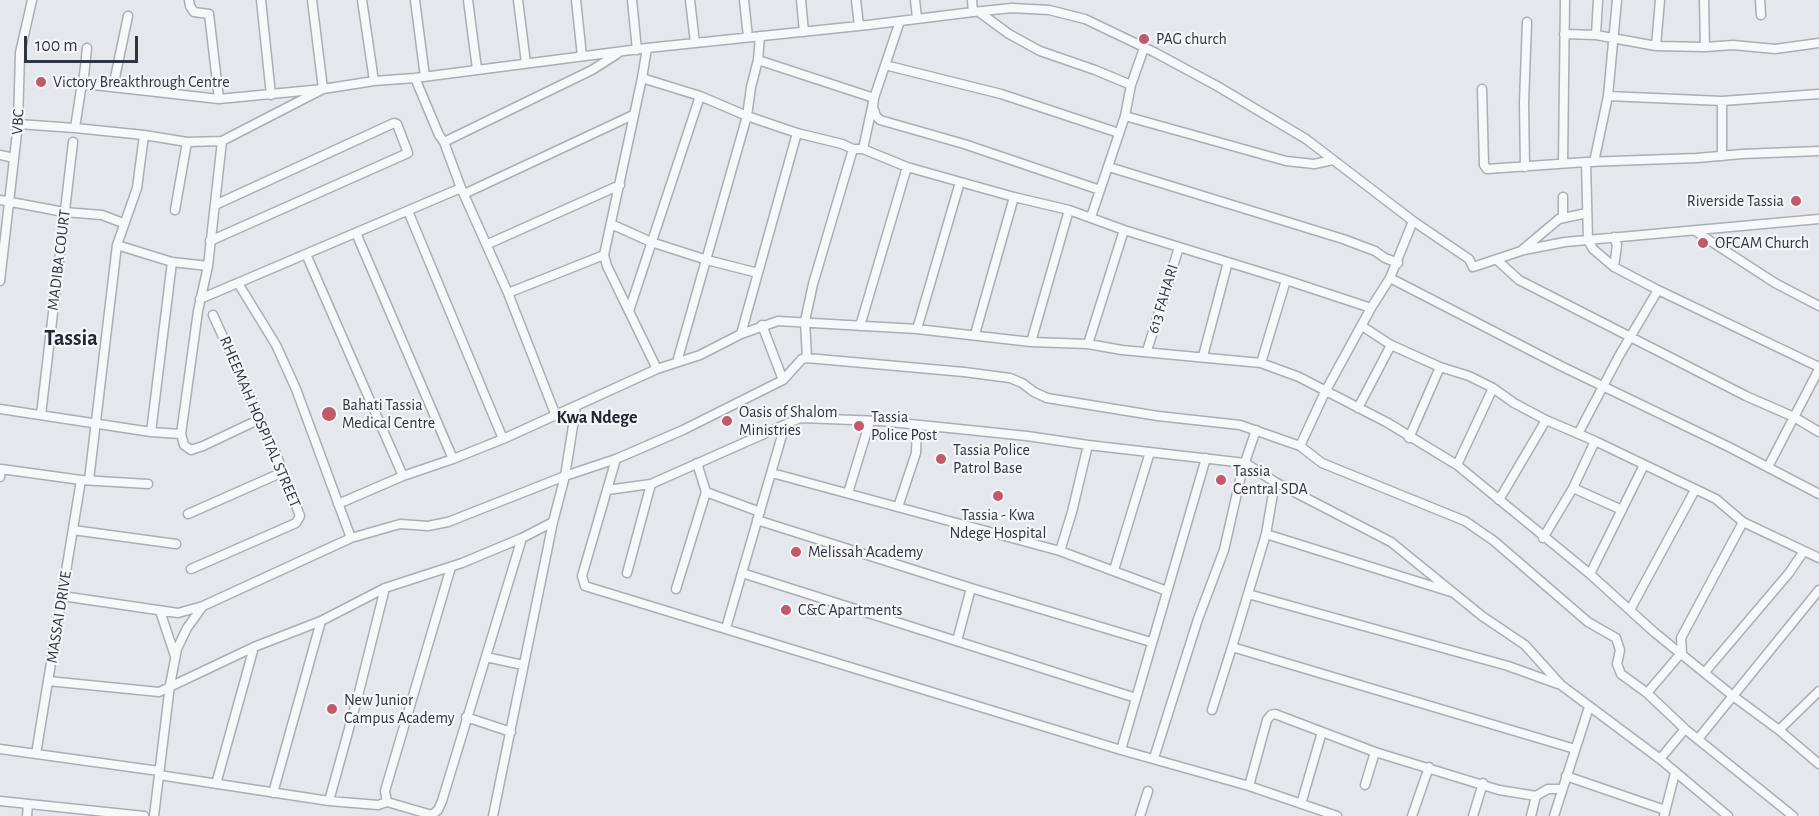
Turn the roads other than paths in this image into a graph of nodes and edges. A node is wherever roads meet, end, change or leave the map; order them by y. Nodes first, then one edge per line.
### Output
1 (32, 0) edge
2 (189, 0) edge
3 (261, 0) edge
4 (312, 0) edge
5 (362, 0) edge
6 (415, 0) edge
7 (468, 0) edge
8 (518, 0) edge
9 (576, 0) edge
10 (632, 0) edge
11 (690, 0) edge
12 (744, 0) edge
13 (801, 0) edge
14 (856, 0) edge
15 (915, 0) edge
16 (972, 0) edge
17 (1565, 0) edge
18 (1598, 0) edge
19 (1617, 0) edge
20 (1660, 0) edge
21 (1704, 0) edge
22 (1760, 0) edge
23 (976, 12) junction
24 (1761, 15) dead end
25 (128, 16) dead end
26 (917, 18) junction
27 (900, 21) junction
28 (1527, 22) dead end
29 (859, 26) junction
30 (804, 32) junction
31 (1564, 34) junction
32 (1596, 35) junction
33 (760, 36) junction
34 (748, 37) junction
35 (1615, 39) junction
36 (695, 43) junction
37 (1819, 43) edge
38 (1656, 46) junction
39 (1705, 47) junction
40 (87, 48) dead end
41 (1144, 48) junction
42 (642, 49) junction
43 (618, 53) junction
44 (582, 56) junction
45 (758, 60) junction
46 (526, 63) junction
47 (885, 64) junction
48 (477, 69) junction
49 (420, 77) junction
50 (642, 78) junction
51 (375, 81) junction
52 (83, 85) junction
53 (1131, 85) junction
54 (113, 87) junction
55 (323, 89) junction
56 (1482, 89) dead end
57 (1819, 94) edge
58 (271, 95) junction
59 (700, 96) junction
60 (1608, 96) junction
61 (874, 98) junction
62 (219, 99) junction
63 (1722, 101) junction
64 (633, 115) junction
65 (747, 116) junction
66 (1125, 116) junction
67 (18, 124) junction
68 (75, 128) junction
69 (797, 133) junction
70 (1119, 133) junction
71 (144, 135) junction
72 (222, 141) junction
73 (73, 142) dead end
74 (187, 142) junction
75 (444, 142) junction
76 (858, 149) junction
77 (1819, 150) edge
78 (0, 155) edge
79 (1722, 156) junction
80 (14, 158) junction
81 (1333, 160) junction
82 (1590, 162) junction
83 (1563, 163) junction
84 (907, 167) junction
85 (1109, 167) junction
86 (1525, 167) junction
87 (960, 182) junction
88 (620, 185) junction
89 (1100, 190) junction
90 (462, 191) junction
91 (1014, 197) junction
92 (1563, 198) dead end
93 (0, 200) edge
94 (10, 202) junction
95 (215, 205) junction
96 (175, 210) dead end
97 (1069, 210) junction
98 (408, 211) junction
99 (64, 212) junction
100 (1587, 213) junction
101 (1563, 217) junction
102 (1091, 218) junction
103 (1819, 219) edge
104 (1413, 221) junction
105 (123, 223) junction
106 (611, 224) junction
107 (1124, 230) junction
108 (1695, 231) junction
109 (356, 233) junction
110 (1614, 237) junction
111 (1588, 240) junction
112 (210, 241) junction
113 (651, 242) junction
114 (488, 244) junction
115 (117, 245) junction
116 (1179, 248) junction
117 (1521, 251) junction
118 (306, 254) junction
119 (604, 255) junction
120 (706, 260) junction
121 (1497, 260) junction
122 (172, 262) junction
123 (1228, 262) junction
124 (1398, 263) junction
125 (208, 266) junction
126 (1614, 267) junction
127 (758, 273) junction
128 (1390, 278) junction
129 (1286, 280) junction
130 (0, 281) edge
131 (238, 283) junction
132 (1658, 290) junction
133 (508, 293) junction
134 (200, 300) junction
135 (1819, 306) edge
136 (1371, 308) junction
137 (629, 311) junction
138 (213, 315) dead end
139 (805, 321) junction
140 (762, 325) junction
141 (860, 326) junction
142 (1362, 326) junction
143 (917, 329) junction
144 (741, 334) junction
145 (975, 334) junction
146 (1631, 338) junction
147 (1031, 342) junction
148 (1088, 344) junction
149 (1391, 345) junction
150 (1147, 351) junction
151 (1203, 356) junction
152 (807, 358) junction
153 (677, 362) junction
154 (1261, 363) junction
155 (1440, 367) junction
156 (1819, 368) edge
157 (657, 369) junction
158 (783, 380) junction
159 (1604, 386) junction
160 (1493, 388) junction
161 (1325, 392) junction
162 (576, 407) junction
163 (1358, 408) junction
164 (0, 410) edge
165 (41, 415) junction
166 (556, 416) junction
167 (1794, 417) junction
168 (260, 419) junction
169 (1546, 420) junction
170 (870, 421) junction
171 (95, 422) junction
172 (785, 425) junction
173 (917, 425) junction
174 (1256, 430) junction
175 (151, 432) junction
176 (1819, 432) edge
177 (182, 434) junction
178 (1578, 434) junction
179 (1409, 438) junction
180 (503, 439) junction
181 (1595, 441) junction
182 (1088, 445) junction
183 (1300, 446) junction
184 (1150, 452) junction
185 (1206, 458) junction
186 (453, 459) junction
187 (616, 459) junction
188 (697, 463) junction
189 (1245, 463) junction
190 (1457, 465) junction
191 (1644, 465) junction
192 (1768, 467) junction
193 (0, 469) edge
194 (283, 472) junction
195 (772, 473) junction
196 (403, 476) junction
197 (565, 476) junction
198 (0, 477) edge
199 (85, 480) junction
200 (1275, 482) junction
201 (148, 484) dead end
202 (651, 484) junction
203 (1572, 488) junction
204 (607, 490) junction
205 (1695, 490) junction
206 (706, 492) junction
207 (848, 493) junction
208 (1819, 494) edge
209 (1499, 500) junction
210 (338, 504) junction
211 (898, 507) junction
212 (1622, 510) junction
213 (188, 514) dead end
214 (759, 516) junction
215 (553, 522) junction
216 (1743, 522) junction
217 (74, 530) junction
218 (1266, 534) junction
219 (351, 538) junction
220 (522, 538) junction
221 (1543, 538) junction
222 (176, 544) dead end
223 (1060, 551) junction
224 (1804, 551) junction
225 (1819, 558) edge
226 (451, 567) junction
227 (191, 569) dead end
228 (1114, 570) junction
229 (627, 573) dead end
230 (742, 573) junction
231 (1590, 574) junction
232 (385, 588) junction
233 (971, 588) junction
234 (676, 589) dead end
235 (1819, 590) edge
236 (1167, 591) junction
237 (1248, 594) junction
238 (1456, 594) junction
239 (62, 596) junction
240 (203, 606) junction
241 (1630, 610) junction
242 (160, 611) junction
243 (321, 621) junction
244 (726, 628) junction
245 (957, 641) junction
246 (1151, 642) junction
247 (254, 647) junction
248 (1232, 647) junction
249 (1682, 652) junction
250 (175, 656) junction
251 (486, 657) junction
252 (523, 665) junction
253 (1705, 672) junction
254 (48, 681) junction
255 (1561, 685) junction
256 (170, 686) junction
257 (1819, 692) edge
258 (1647, 693) junction
259 (1733, 696) junction
260 (1136, 698) junction
261 (1589, 707) junction
262 (1212, 710) dead end
263 (466, 717) junction
264 (1685, 729) junction
265 (1779, 730) junction
266 (511, 732) junction
267 (1322, 732) junction
268 (1698, 739) junction
269 (0, 749) edge
270 (1575, 749) junction
271 (1121, 750) junction
272 (1374, 752) junction
273 (36, 754) junction
274 (1154, 758) junction
275 (1660, 759) junction
276 (1819, 764) edge
277 (1429, 767) junction
278 (159, 773) junction
279 (1675, 773) junction
280 (1566, 776) junction
281 (1483, 783) junction
282 (216, 784) junction
283 (1365, 785) dead end
284 (1249, 786) junction
285 (1562, 789) junction
286 (1148, 791) dead end
287 (273, 794) junction
288 (1536, 796) junction
289 (0, 801) edge
290 (329, 801) junction
291 (387, 802) junction
292 (28, 804) junction
293 (1301, 804) junction
294 (1664, 813) edge
295 (27, 816) edge
296 (144, 816) edge
297 (154, 816) edge
298 (493, 816) edge
299 (1140, 816) edge
300 (1337, 816) edge
301 (1412, 816) edge
302 (1473, 816) edge
303 (1531, 816) edge
304 (1554, 816) edge
305 (1728, 816) edge
306 (1793, 816) edge

1 - 67 street, VBC
2 - 62 street
3 - 58 street
4 - 55 street
5 - 51 street
6 - 49 street
7 - 48 street
8 - 46 street
9 - 44 street
10 - 42 street
11 - 36 street
12 - 34 street
13 - 30 street
14 - 29 street
15 - 26 street
16 - 23 street
17 - 31 street
18 - 32 street
19 - 35 street
20 - 38 street
21 - 39 street
22 - 24 street
23 - 26 street
23 - 41 street
23 - 53 street
25 - 54 street
26 - 27 street
27 - 29 street
27 - 47 street
28 - 86 street
29 - 30 street
30 - 33 street
31 - 32 street
31 - 83 street
32 - 35 street
33 - 34 street
33 - 45 street
34 - 36 street
35 - 38 street
35 - 60 street
36 - 42 street
37 - 39 street
38 - 39 street
40 - 52 street
41 - 53 street
41 - 81 street
42 - 43 street
42 - 50 street
43 - 44 street
43 - 75 street
44 - 46 street
45 - 61 street
45 - 65 street
46 - 48 street
47 - 61 street
47 - 70 street
48 - 49 street
49 - 51 street
49 - 75 street
50 - 59 street
50 - 64 street
51 - 55 street
52 - 54 street
52 - 68 street
53 - 66 street
54 - 62 street
55 - 58 street
55 - 72 street
56 - 86 street
57 - 63 street
58 - 62 street
59 - 65 street
59 - 113 street
60 - 63 street
60 - 82 street
61 - 76 street
61 - 89 street
63 - 79 street
64 - 88 street
64 - 90 street
65 - 69 street
65 - 120 street
66 - 70 street
66 - 81 street
67 - 68 street
67 - 80 street, VBC
68 - 71 street
69 - 76 street
69 - 127 street
70 - 85 street
71 - 74 street
71 - 105 street, MASSAI DRIVE
72 - 74 street
72 - 95 street
73 - 99 street, MADIBA COURT
74 - 96 street
75 - 90 street
76 - 84 street
76 - 139 street
77 - 79 street
78 - 80 street
79 - 82 street
80 - 94 street, VBC
81 - 104 street
82 - 83 street
82 - 100 street
83 - 86 street
84 - 87 street
84 - 141 street
85 - 89 street
85 - 124 street
87 - 91 street
87 - 143 street
88 - 106 street
88 - 114 street
89 - 102 street
90 - 98 street
90 - 114 street
91 - 97 street
91 - 145 street
92 - 101 street
93 - 94 street
94 - 99 street
94 - 130 street, VBC
95 - 112 street
95 - 112 street
97 - 102 street
97 - 147 street
98 - 109 street
98 - 180 street
99 - 105 street
99 - 165 street, MADIBA COURT
100 - 101 street
100 - 111 street
101 - 117 street
102 - 107 street
103 - 108 street
104 - 121 street
104 - 124 street
105 - 115 street, MASSAI DRIVE
106 - 113 street
106 - 119 street
107 - 116 street
107 - 148 street
108 - 110 street
108 - 135 street
109 - 118 street
109 - 186 street
110 - 111 street
110 - 126 street
111 - 117 street
111 - 126 street
112 - 125 street
113 - 120 street
113 - 137 street
114 - 133 street
115 - 122 street
115 - 171 street, MASSAI DRIVE
116 - 123 street
116 - 150 street, 613 FAHARI
117 - 121 street
118 - 131 street
118 - 196 street
119 - 133 street
119 - 137 street
120 - 127 street
120 - 153 street
121 - 146 street
122 - 125 street
122 - 175 street
123 - 129 street
123 - 151 street
124 - 128 street
125 - 134 street
126 - 132 street
127 - 144 street
128 - 136 street
128 - 159 street
129 - 136 street
129 - 154 street
131 - 134 street
131 - 210 street
132 - 146 street
132 - 156 street
133 - 166 street
134 - 177 street
136 - 142 street
137 - 157 street
138 - 168 street, RHEEMAH HOSPITAL STREET
139 - 140 street
139 - 141 street
139 - 152 street
140 - 144 street
140 - 158 street
141 - 143 street
142 - 149 street
142 - 161 street
143 - 145 street
144 - 153 street
145 - 147 street
146 - 159 street
146 - 167 street
147 - 148 street
148 - 150 street
149 - 155 street
149 - 163 street
150 - 151 street
151 - 154 street
152 - 158 street
152 - 174 street
153 - 157 street
154 - 161 street
155 - 160 street
155 - 179 street
156 - 167 street
157 - 162 street
158 - 187 street
159 - 178 street
159 - 192 street
160 - 169 street
160 - 190 street
161 - 163 street
161 - 183 street
162 - 166 street
162 - 197 street
163 - 179 street
164 - 165 street
165 - 171 street
166 - 180 street
167 - 176 street
167 - 192 street
168 - 177 street
168 - 194 street, RHEEMAH HOSPITAL STREET
169 - 178 street
169 - 209 street
170 - 172 street
170 - 173 street
170 - 207 street
171 - 175 street
171 - 199 street, MASSAI DRIVE
172 - 188 street
172 - 195 street
173 - 182 street
173 - 211 street
174 - 183 street
174 - 189 street
175 - 177 street
178 - 181 street
179 - 190 street
180 - 186 street
181 - 191 street
181 - 203 street
182 - 184 street
182 - 223 street
183 - 258 street
184 - 185 street
184 - 228 street
185 - 189 street
185 - 236 street
186 - 196 street
187 - 197 street
187 - 204 street
188 - 202 street
188 - 206 street
189 - 200 street
189 - 274 street
190 - 209 street
191 - 205 street
191 - 212 street
192 - 208 street
193 - 198 street
193 - 199 street
194 - 213 street
194 - 227 street, RHEEMAH HOSPITAL STREET
195 - 207 street
195 - 214 street
196 - 210 street
197 - 215 street
197 - 219 street
199 - 201 street
199 - 217 street, MASSAI DRIVE
200 - 218 street
200 - 238 street
202 - 204 street
202 - 229 street
203 - 212 street
203 - 221 street
204 - 244 street
205 - 216 street
205 - 241 street
206 - 214 street
206 - 234 street
207 - 211 street
209 - 221 street
210 - 219 street
211 - 223 street
212 - 231 street
214 - 230 street
214 - 233 street
215 - 220 street
215 - 252 street
216 - 224 street
216 - 249 street
217 - 222 street
217 - 239 street, MASSAI DRIVE
218 - 237 street
218 - 238 street
219 - 240 street
220 - 226 street
220 - 251 street
221 - 231 street
223 - 228 street
224 - 225 street
224 - 253 street
226 - 232 street
226 - 291 street
228 - 236 street
230 - 244 street
230 - 245 street
231 - 241 street
232 - 243 street
232 - 290 street
233 - 245 street
233 - 246 street
235 - 259 street
236 - 246 street
237 - 248 street
237 - 255 street
238 - 255 street
239 - 242 street
239 - 254 street, MASSAI DRIVE
240 - 242 street
240 - 250 street
241 - 249 street
242 - 250 street
243 - 247 street
243 - 287 street
244 - 271 street
245 - 260 street
246 - 260 street
247 - 256 street
247 - 282 street
248 - 262 street
248 - 270 street
249 - 253 street
249 - 258 street
250 - 256 street
251 - 252 street
251 - 263 street
252 - 266 street
253 - 259 street
254 - 256 street
254 - 273 street, MASSAI DRIVE
255 - 261 street
256 - 278 street
257 - 265 street
258 - 264 street
259 - 265 street
259 - 268 street
260 - 271 street
261 - 270 street
261 - 275 street
263 - 266 street
263 - 291 street
264 - 268 street
264 - 275 street
265 - 276 street
266 - 298 street
267 - 272 street
267 - 284 street
267 - 293 street
268 - 306 street
269 - 273 street
270 - 280 street
271 - 274 street
272 - 277 street
272 - 283 street
273 - 278 street
274 - 284 street
275 - 279 street
277 - 281 street
277 - 301 street
278 - 282 street
278 - 297 street
279 - 294 street
279 - 305 street
280 - 285 street
280 - 294 street
281 - 288 street
281 - 302 street
282 - 287 street
284 - 293 street
285 - 288 street
285 - 304 street
286 - 299 street
287 - 290 street
288 - 303 street
289 - 292 street
290 - 291 street
292 - 295 street
292 - 296 street
293 - 300 street

